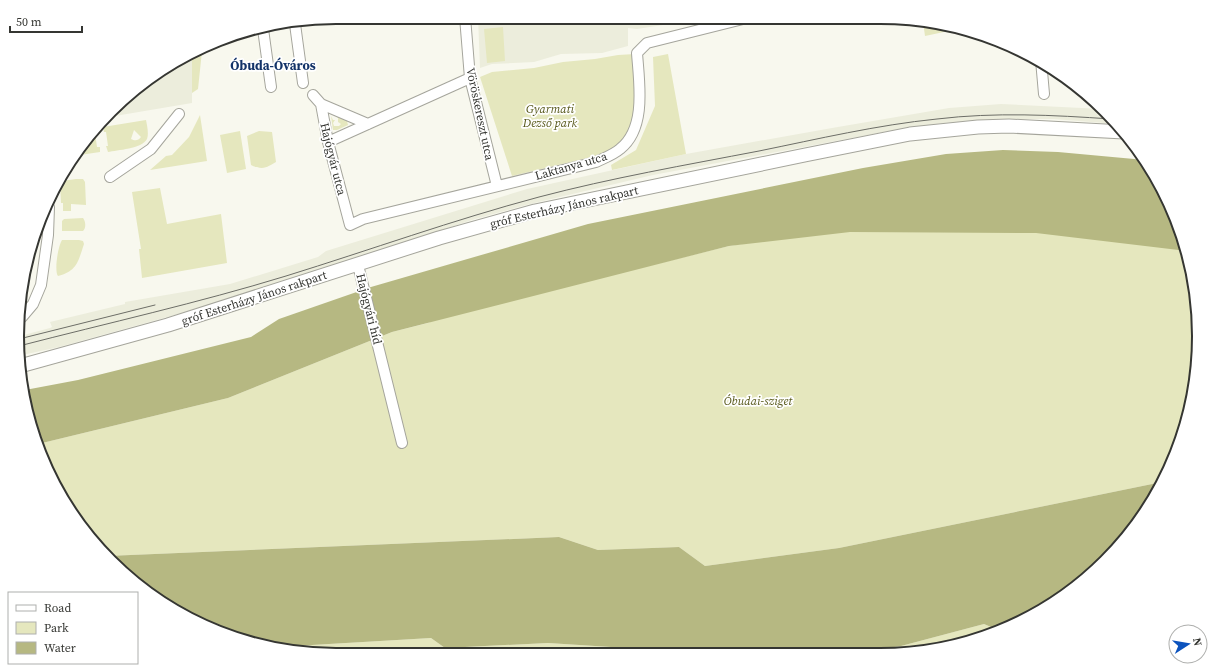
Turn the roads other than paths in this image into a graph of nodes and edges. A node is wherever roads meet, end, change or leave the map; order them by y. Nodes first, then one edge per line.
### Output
1 (466, 24) edge
2 (727, 24) edge
3 (295, 27) edge
4 (264, 33) edge
5 (1042, 70) edge
6 (470, 78) junction
7 (303, 83) dead end
8 (271, 87) dead end
9 (1044, 94) dead end
10 (313, 95) dead end
11 (320, 104) junction
12 (179, 114) dead end
13 (368, 124) junction
14 (1116, 132) edge
15 (328, 142) junction
16 (110, 177) dead end
17 (497, 186) junction
18 (49, 215) edge
19 (350, 225) joint
20 (358, 265) junction
21 (25, 313) edge
22 (26, 364) edge
23 (402, 443) dead end

1 - 6 street, Vöröskereszt utca
2 - 17 street, Laktanya utca
3 - 7 street
4 - 8 street
5 - 9 street
6 - 13 street
6 - 17 street, Vöröskereszt utca
10 - 11 street, Hajógyár utca
11 - 13 street
11 - 15 street, Hajógyár utca
12 - 16 street
13 - 15 street
14 - 20 main road, gróf Esterházy János rakpart
15 - 19 street, Hajógyár utca
17 - 19 street, Laktanya utca
18 - 21 street
20 - 22 main road, gróf Esterházy János rakpart
20 - 23 street, Hajógyári híd

